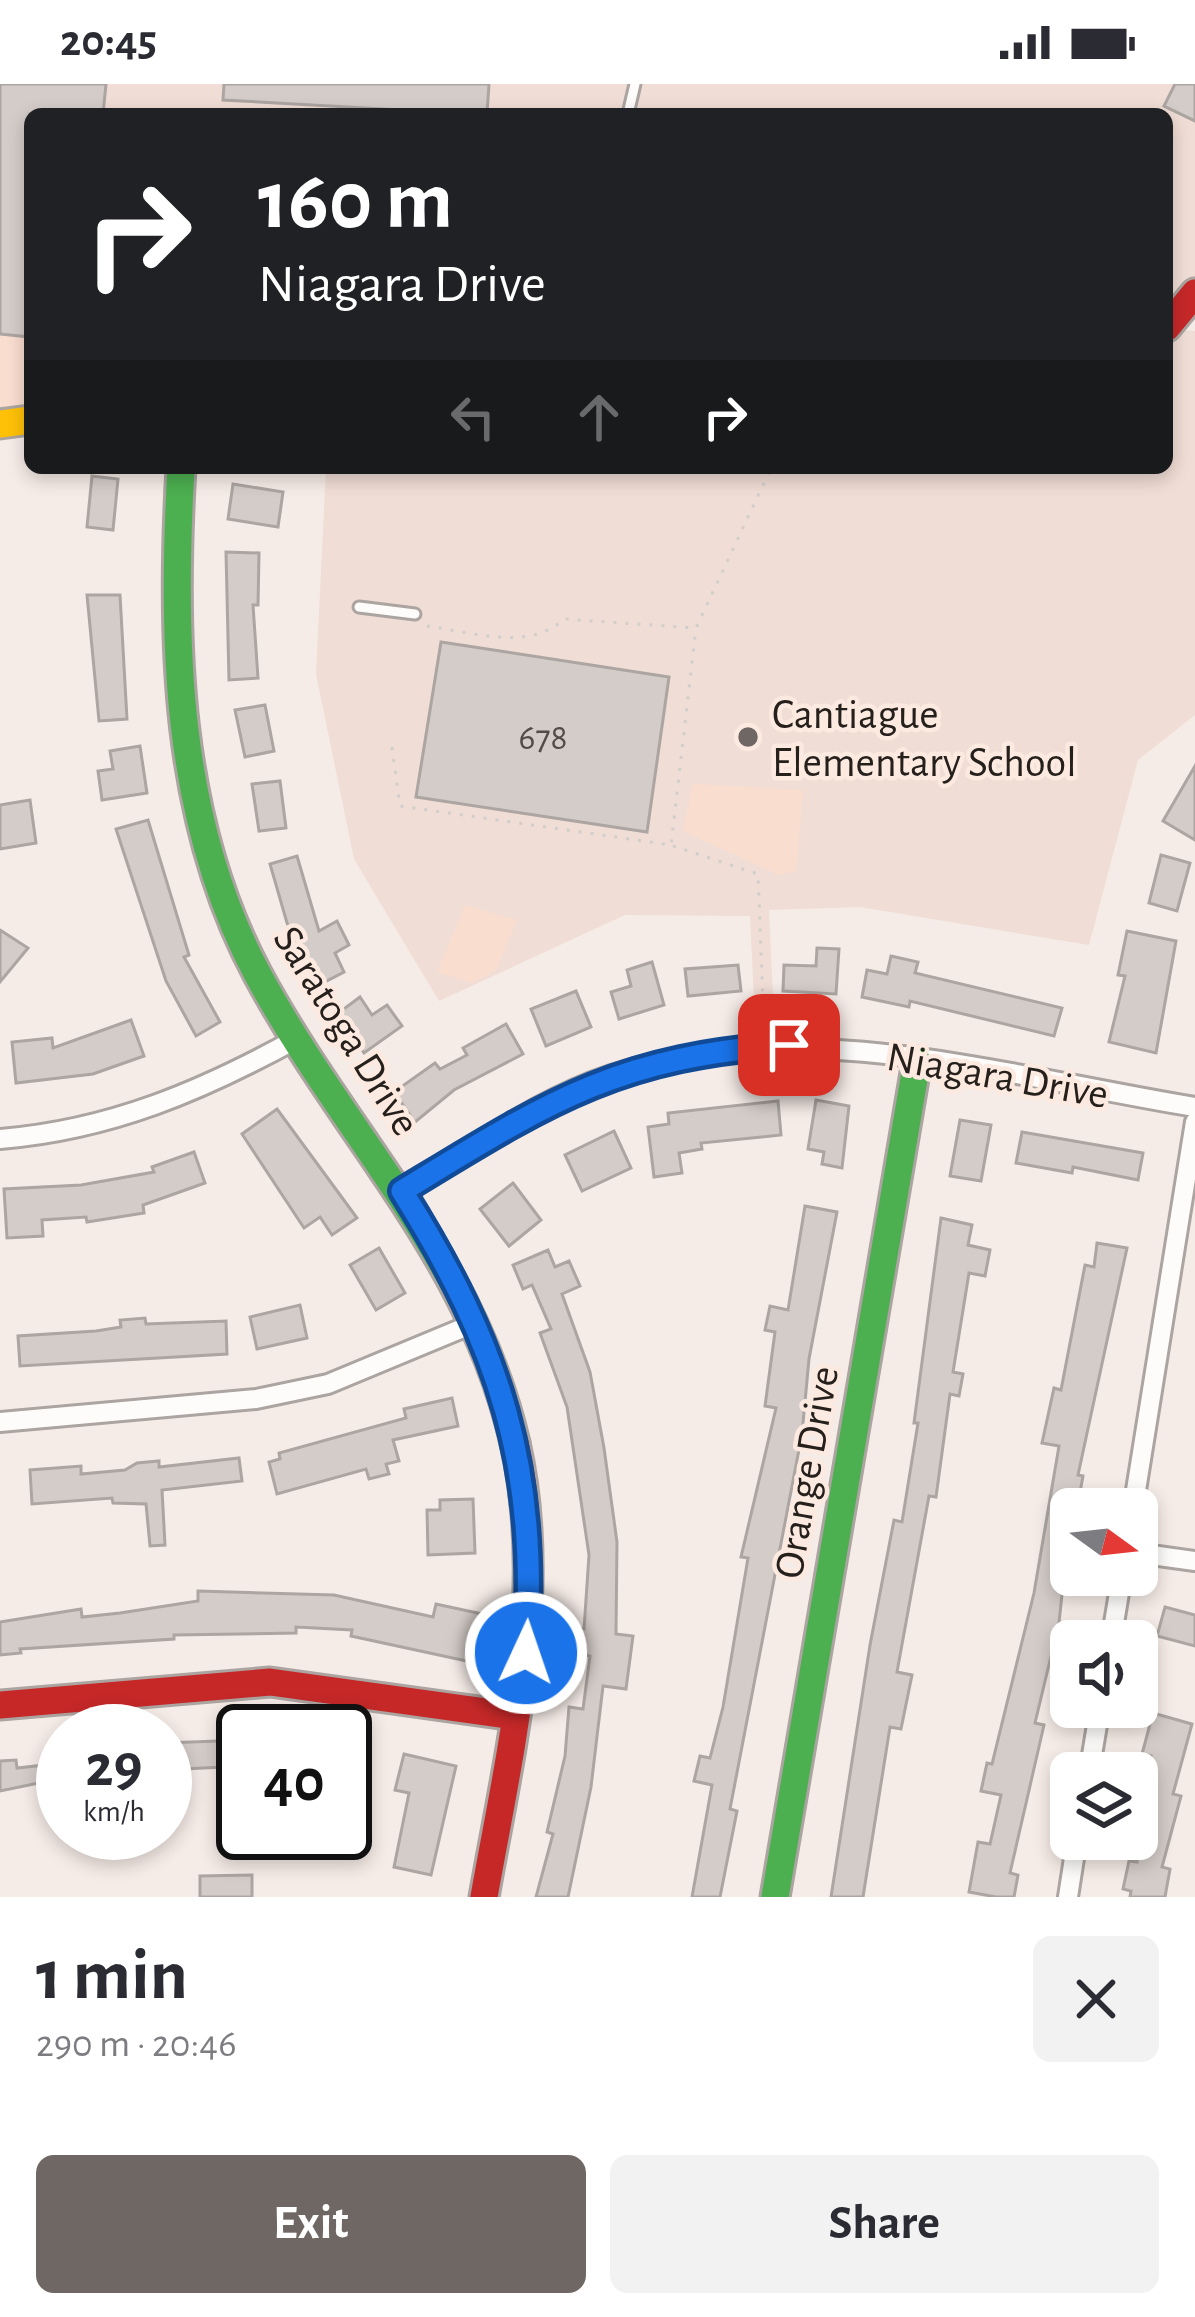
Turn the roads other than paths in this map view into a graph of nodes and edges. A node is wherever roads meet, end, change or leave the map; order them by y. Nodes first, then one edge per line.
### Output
1 (181, 474) edge
2 (359, 607) dead end
3 (414, 619) road end
4 (298, 1038) junction
5 (916, 1061) junction
6 (1195, 1107) edge
7 (1195, 1122) edge
8 (0, 1139) edge
9 (402, 1191) junction
10 (1174, 1268) junction
11 (1195, 1271) edge
12 (475, 1323) junction
13 (0, 1422) edge
14 (1137, 1488) edge
15 (1158, 1555) edge
16 (1195, 1561) edge
17 (0, 1705) edge
18 (514, 1716) junction
19 (1074, 1860) edge
20 (484, 1897) edge
21 (776, 1897) edge
22 (1068, 1897) edge

1 - 4 street, Saratoga Drive
2 - 3 lane
4 - 8 street
4 - 9 street, Saratoga Drive
5 - 6 street, Niagara Drive
5 - 9 street, Niagara Drive
5 - 21 street, Orange Drive
7 - 10 street
9 - 12 street, Saratoga Drive
10 - 11 street
10 - 14 street
12 - 13 street
12 - 18 street, Saratoga Drive
15 - 16 street
17 - 18 street
18 - 20 street, Saratoga Drive
19 - 22 street

